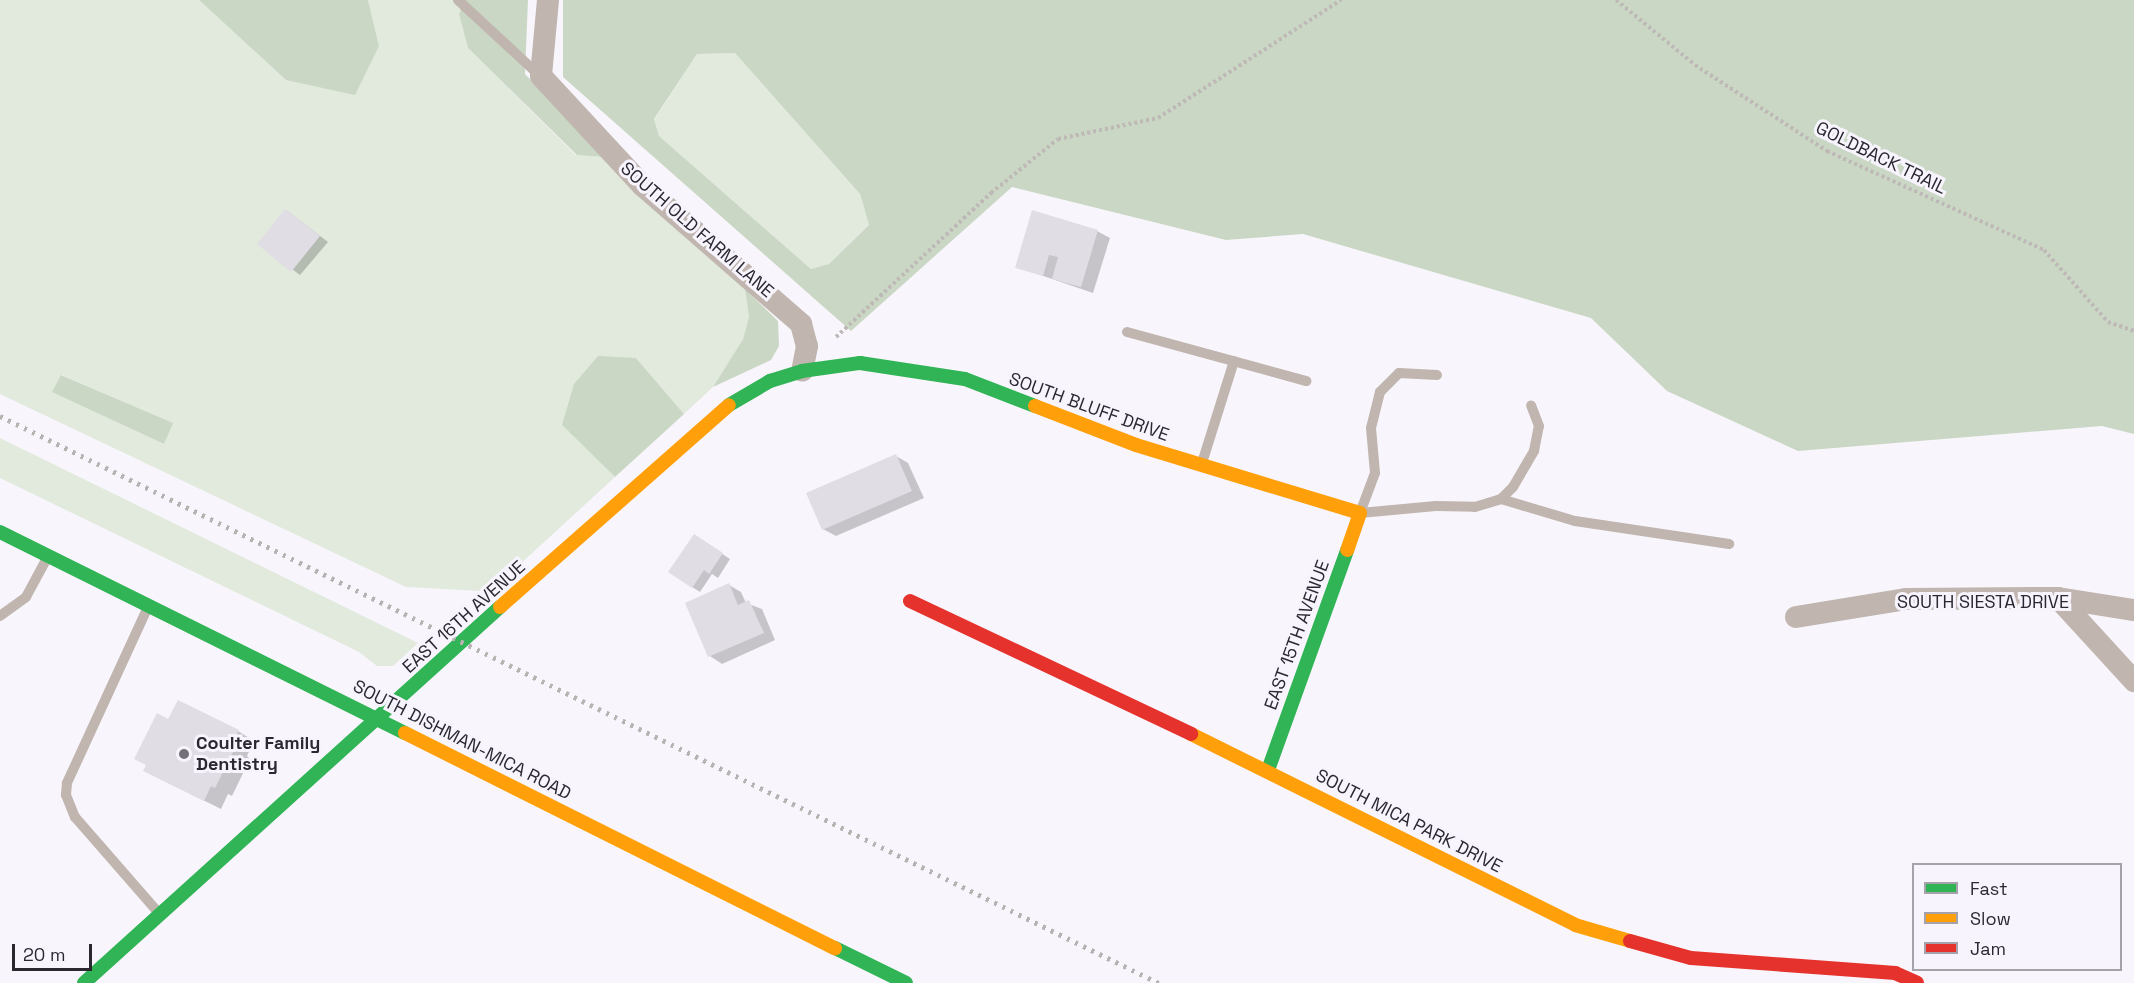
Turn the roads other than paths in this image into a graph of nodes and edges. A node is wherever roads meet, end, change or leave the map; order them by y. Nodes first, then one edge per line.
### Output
1 (458, 0) edge
2 (548, 0) edge
3 (541, 76) junction
4 (1127, 332) dead end
5 (1234, 361) junction
6 (802, 371) junction
7 (1437, 375) dead end
8 (1306, 381) dead end
9 (1531, 405) dead end
10 (1201, 466) junction
11 (1501, 499) junction
12 (1360, 513) junction
13 (0, 532) edge
14 (1729, 544) dead end
15 (49, 555) junction
16 (2058, 598) junction
17 (910, 601) dead end
18 (148, 605) junction
19 (2134, 610) edge
20 (0, 616) edge
21 (1796, 617) dead end
22 (2134, 681) edge
23 (378, 718) junction
24 (1268, 770) junction
25 (160, 914) junction
26 (84, 983) edge
27 (906, 983) edge
28 (1917, 983) edge

1 - 3 lane
2 - 3 street
3 - 6 street, SOUTH OLD FARM LANE
4 - 5 lane
5 - 8 lane
5 - 10 lane
6 - 10 street, SOUTH BLUFF DRIVE
6 - 23 street, EAST 16TH AVENUE
7 - 12 lane
9 - 11 lane
10 - 12 street, SOUTH BLUFF DRIVE
11 - 12 lane
11 - 14 lane
12 - 24 street, EAST 15TH AVENUE
13 - 15 street, SOUTH DISHMAN-MICA ROAD
15 - 18 street, SOUTH DISHMAN-MICA ROAD
15 - 20 lane
16 - 19 street, SOUTH SIESTA DRIVE
16 - 21 street, SOUTH SIESTA DRIVE
16 - 22 street
17 - 24 street, SOUTH MICA PARK DRIVE
18 - 23 street, SOUTH DISHMAN-MICA ROAD
18 - 25 lane
23 - 25 street, EAST 16TH AVENUE
23 - 27 street, SOUTH DISHMAN-MICA ROAD
24 - 28 street, SOUTH MICA PARK DRIVE
25 - 26 street, EAST 16TH AVENUE

